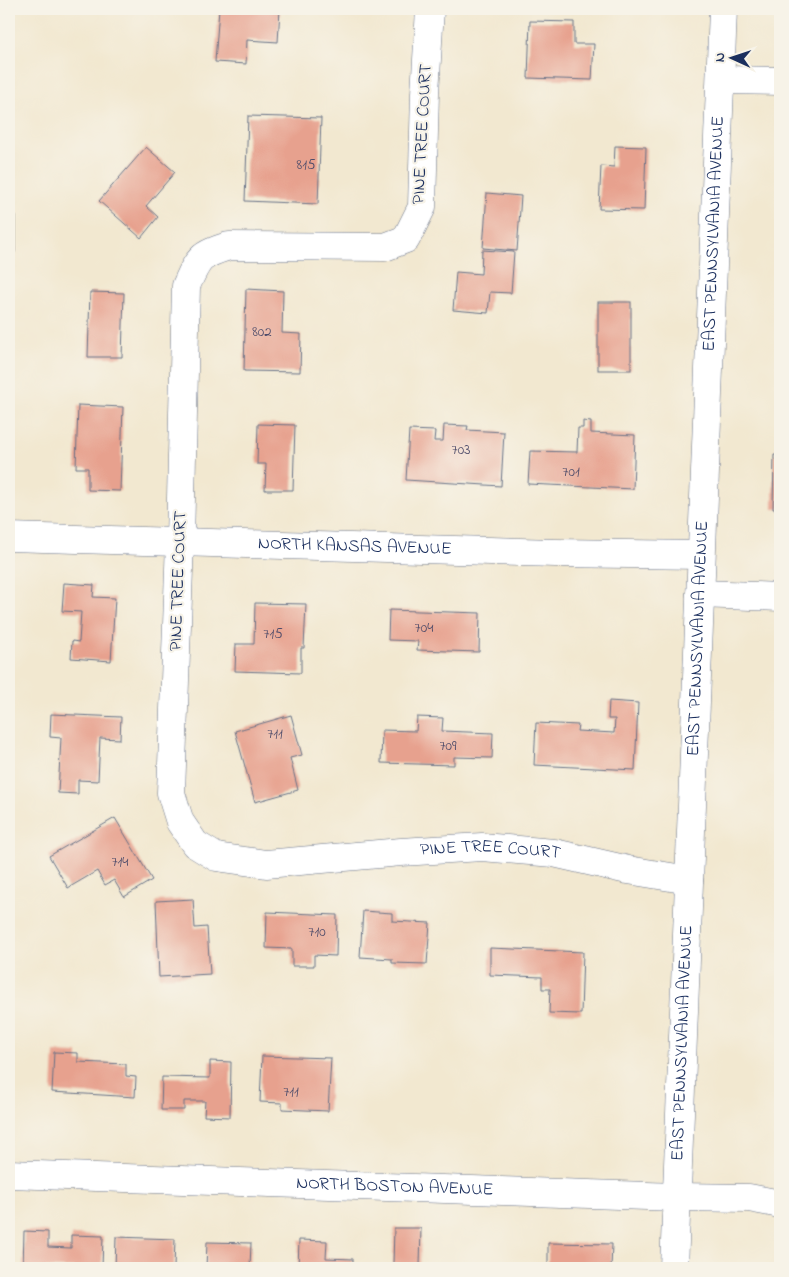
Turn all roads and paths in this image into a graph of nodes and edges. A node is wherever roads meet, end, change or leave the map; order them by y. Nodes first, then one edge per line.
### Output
1 (430, 9) edge
2 (723, 9) edge
3 (721, 80) junction
4 (780, 81) edge
5 (9, 537) edge
6 (180, 541) junction
7 (701, 555) junction
8 (700, 594) junction
9 (780, 597) edge
10 (689, 880) junction
11 (9, 1174) edge
12 (676, 1197) junction
13 (780, 1204) edge
14 (674, 1268) edge

1 - 6 street, PINE TREE COURT
2 - 3 street, EAST PENNSYLVANIA AVENUE
3 - 4 street
3 - 7 street, EAST PENNSYLVANIA AVENUE
5 - 6 street, NORTH KANSAS AVENUE
6 - 7 street, NORTH KANSAS AVENUE
6 - 10 street, PINE TREE COURT
7 - 8 street, EAST PENNSYLVANIA AVENUE
8 - 9 street
8 - 10 street, EAST PENNSYLVANIA AVENUE
10 - 12 street, EAST PENNSYLVANIA AVENUE
11 - 12 street, NORTH BOSTON AVENUE
12 - 13 street, NORTH BOSTON AVENUE
12 - 14 street, EAST PENNSYLVANIA AVENUE

